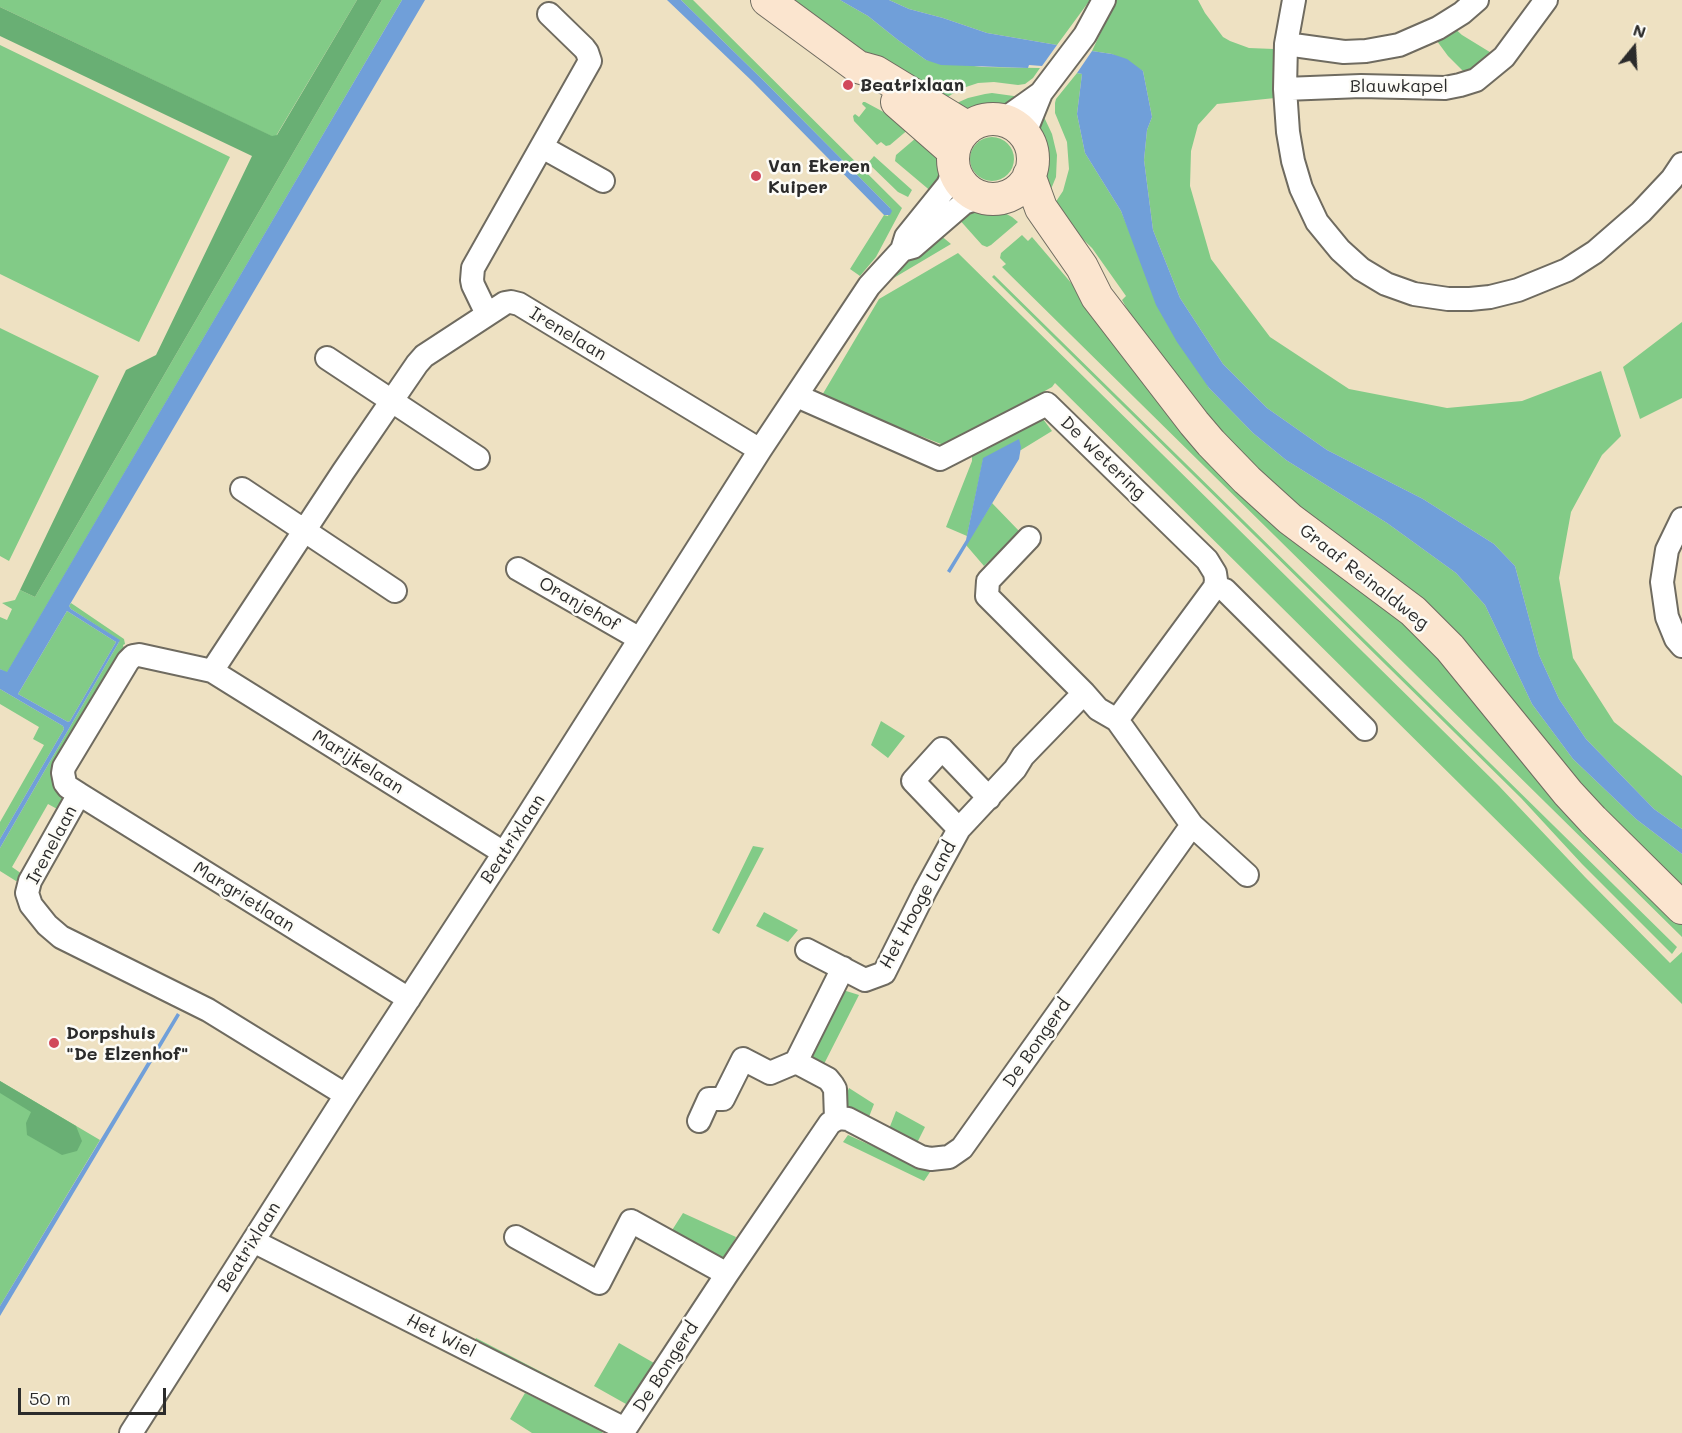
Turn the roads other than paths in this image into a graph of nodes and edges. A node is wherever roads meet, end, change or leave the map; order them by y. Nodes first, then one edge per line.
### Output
1 (767, 0) edge
2 (1104, 0) edge
3 (1294, 0) edge
4 (1477, 0) edge
5 (1546, 0) edge
6 (549, 14) dead end
7 (1286, 44) junction
8 (1285, 89) junction
9 (1014, 128) junction
10 (542, 147) junction
11 (958, 150) junction
12 (1682, 164) edge
13 (1029, 175) junction
14 (603, 182) dead end
15 (990, 198) junction
16 (902, 250) junction
17 (1097, 297) junction
18 (487, 314) junction
19 (327, 358) dead end
20 (797, 396) junction
21 (392, 401) junction
22 (760, 450) junction
23 (478, 458) dead end
24 (242, 489) dead end
25 (1682, 519) edge
26 (305, 530) junction
27 (1029, 538) dead end
28 (518, 569) dead end
29 (1215, 587) junction
30 (395, 591) dead end
31 (640, 639) junction
32 (1682, 646) edge
33 (212, 671) junction
34 (1084, 693) junction
35 (1117, 720) junction
36 (1365, 729) dead end
37 (79, 794) junction
38 (989, 798) junction
39 (1192, 825) junction
40 (959, 830) junction
41 (504, 853) junction
42 (1246, 875) dead end
43 (1682, 908) edge
44 (807, 950) dead end
45 (843, 968) junction
46 (409, 999) junction
47 (796, 1062) junction
48 (346, 1095) junction
49 (836, 1119) junction
50 (699, 1121) dead end
51 (516, 1238) dead end
52 (253, 1241) junction
53 (727, 1275) junction
54 (624, 1431) edge
55 (131, 1433) edge

1 - 11 main road
2 - 9 street
3 - 7 street
4 - 7 street, Blauwkapel
5 - 8 street, Blauwkapel
6 - 10 street
7 - 8 street
8 - 12 street
9 - 11 main road
9 - 13 main road
10 - 14 street
10 - 18 street
11 - 15 main road
11 - 16 street, Beatrixlaan
13 - 15 main road
13 - 17 main road, Graaf Reinaldweg
15 - 16 street, Beatrixlaan
15 - 17 main road, Graaf Reinaldweg
16 - 20 street, Beatrixlaan
17 - 43 main road, Graaf Reinaldweg
18 - 21 street, Irenelaan
18 - 22 street, Irenelaan
19 - 21 street
20 - 22 street, Beatrixlaan
20 - 29 street, De Wetering
21 - 23 street
21 - 26 street, Irenelaan
22 - 31 street, Beatrixlaan
24 - 26 street
25 - 32 street
26 - 30 street
26 - 33 street, Irenelaan
27 - 34 street
28 - 31 street, Oranjehof
29 - 35 street
29 - 36 street
31 - 41 street, Beatrixlaan
33 - 37 street, Irenelaan
33 - 41 street, Marijkelaan
34 - 35 street
34 - 38 street, Het Hooge Land
35 - 39 street
37 - 46 street, Margrietlaan
37 - 48 street, Irenelaan
38 - 40 street, Het Hooge Land
38 - 40 street, Het Hooge Land
39 - 42 street
39 - 49 street, De Bongerd
40 - 45 street, Het Hooge Land
41 - 46 street, Beatrixlaan
44 - 45 street, Het Hooge Land
45 - 47 street
46 - 48 street, Beatrixlaan
47 - 49 street
47 - 50 street
48 - 52 street, Beatrixlaan
49 - 53 street, De Bongerd
51 - 53 street
52 - 54 street, Het Wiel
52 - 55 street, Beatrixlaan
53 - 54 street, De Bongerd

